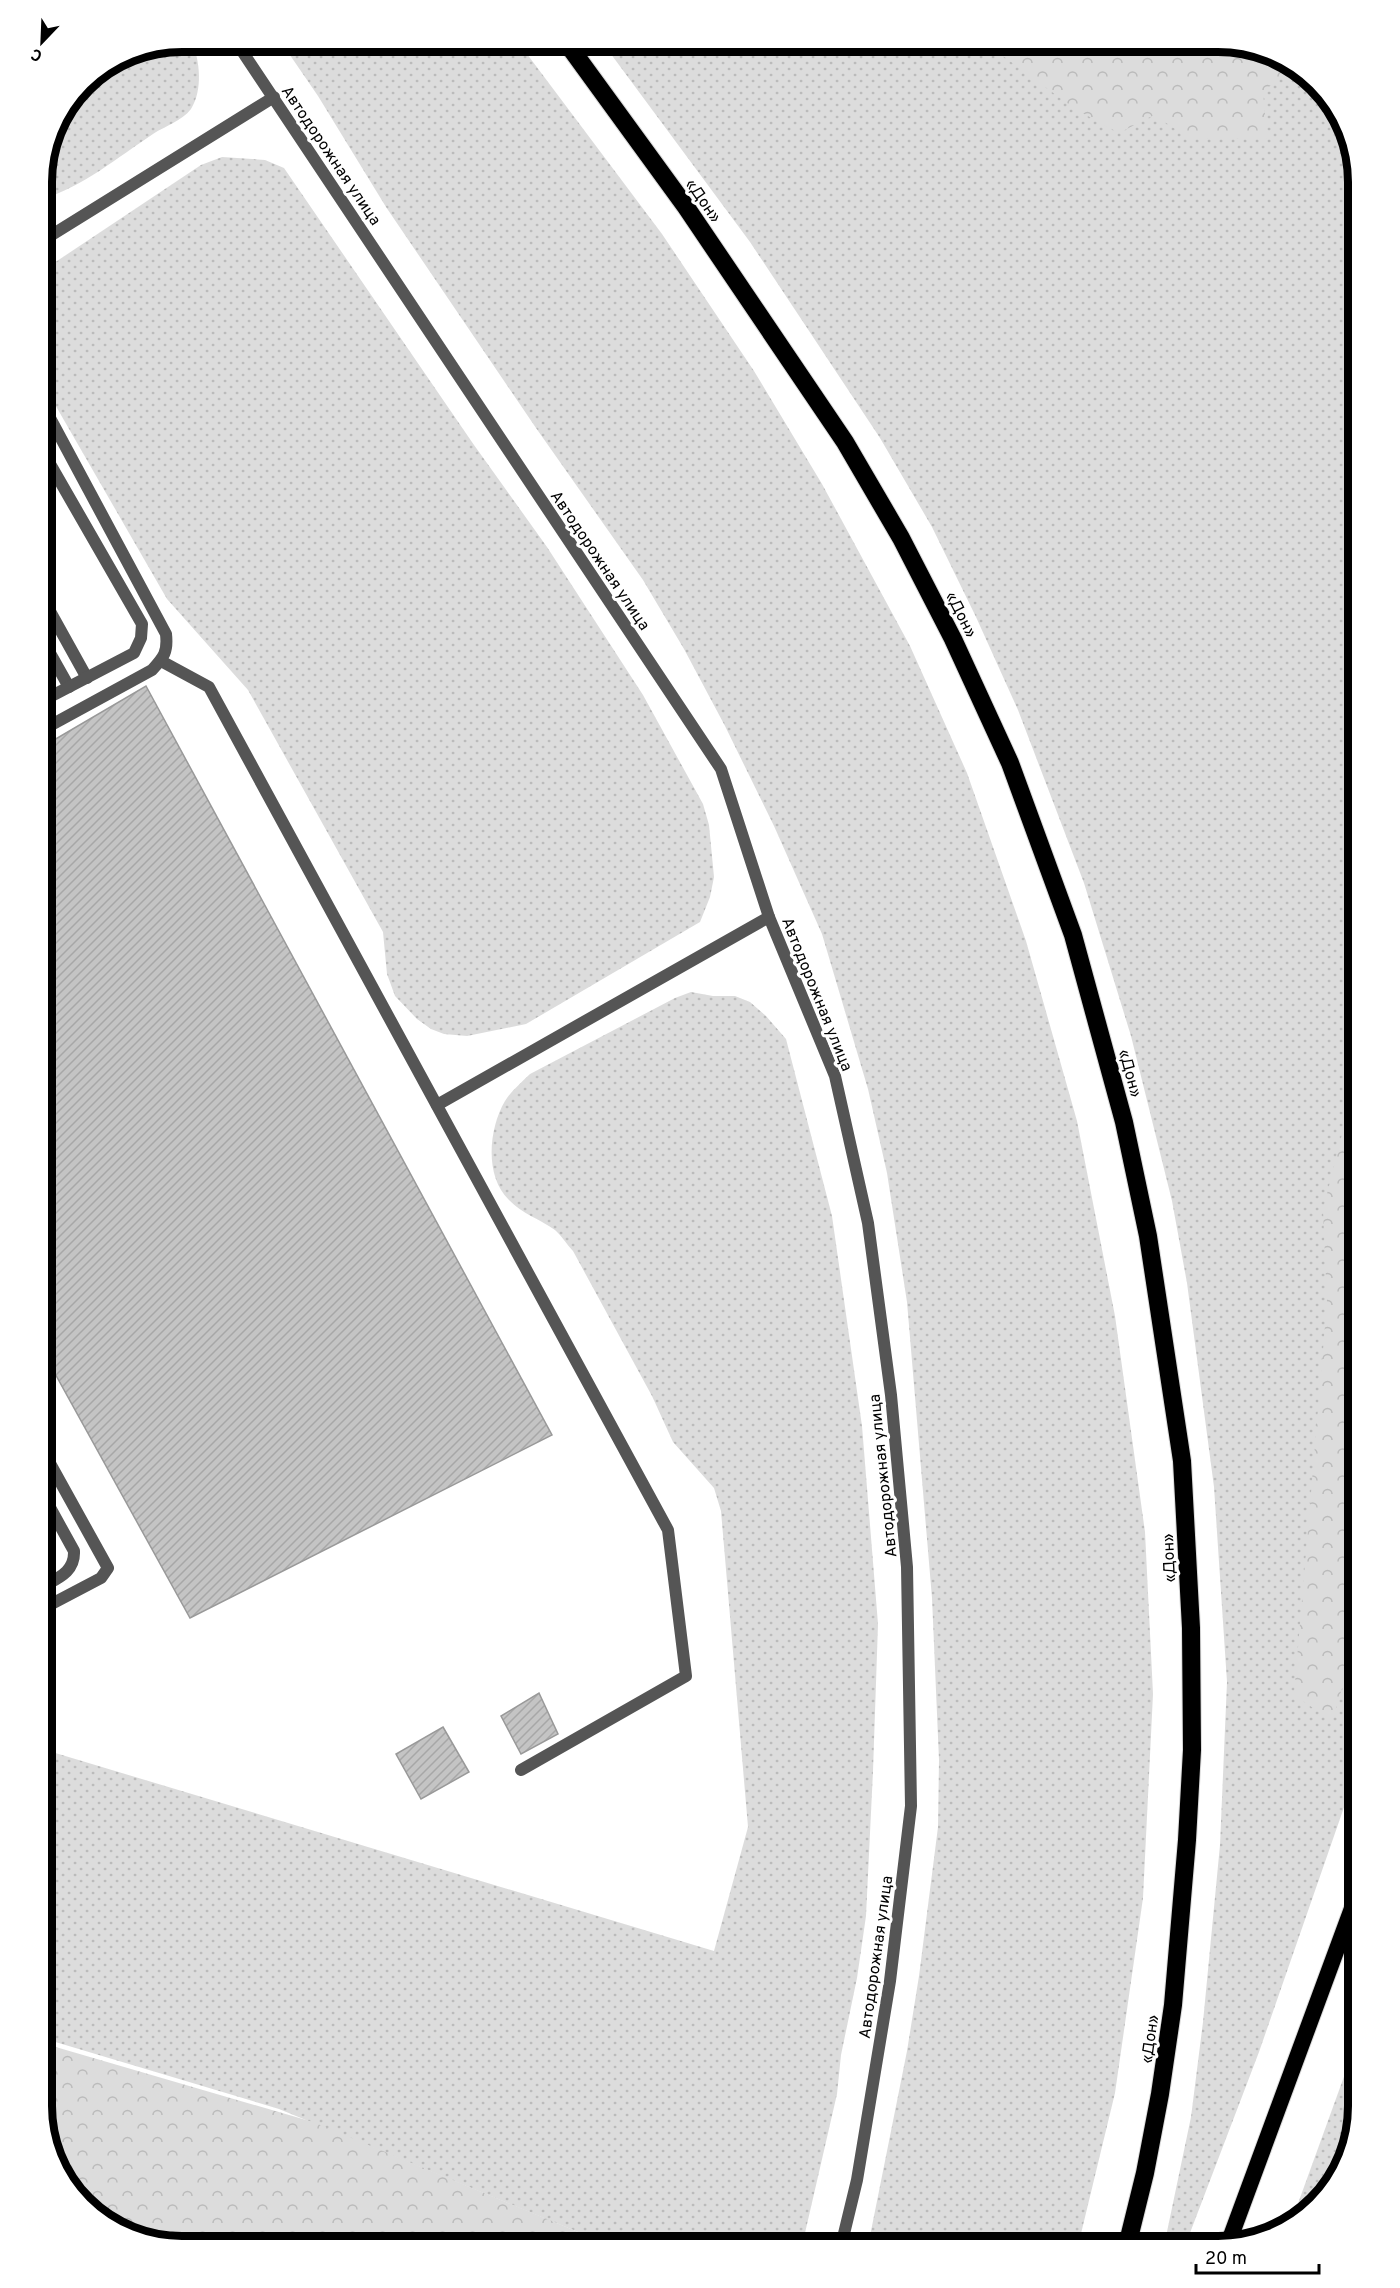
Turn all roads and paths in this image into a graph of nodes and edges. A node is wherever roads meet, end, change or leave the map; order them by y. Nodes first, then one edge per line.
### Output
1 (243, 53) edge
2 (574, 53) edge
3 (274, 98) junction
4 (53, 234) edge
5 (53, 423) edge
6 (53, 469) edge
7 (53, 616) edge
8 (53, 658) edge
9 (161, 661) junction
10 (87, 678) junction
11 (69, 687) junction
12 (53, 695) edge
13 (53, 724) edge
14 (769, 917) junction
15 (437, 1104) junction
16 (52, 1468) edge
17 (52, 1512) edge
18 (52, 1581) edge
19 (52, 1604) edge
20 (521, 1770) dead end
21 (1348, 1919) edge
22 (1232, 2234) edge
23 (843, 2236) edge
24 (1129, 2236) edge

1 - 3 lane, Автодорожная улица
2 - 24 highway, «Дон»
3 - 4 lane
3 - 14 lane, Автодорожная улица
5 - 9 lane
6 - 10 lane
7 - 10 lane
8 - 11 lane
9 - 13 lane
9 - 15 lane
10 - 11 lane
11 - 12 lane
14 - 15 lane
14 - 23 lane, Автодорожная улица
15 - 20 lane
16 - 19 lane
17 - 18 lane
21 - 22 highway

